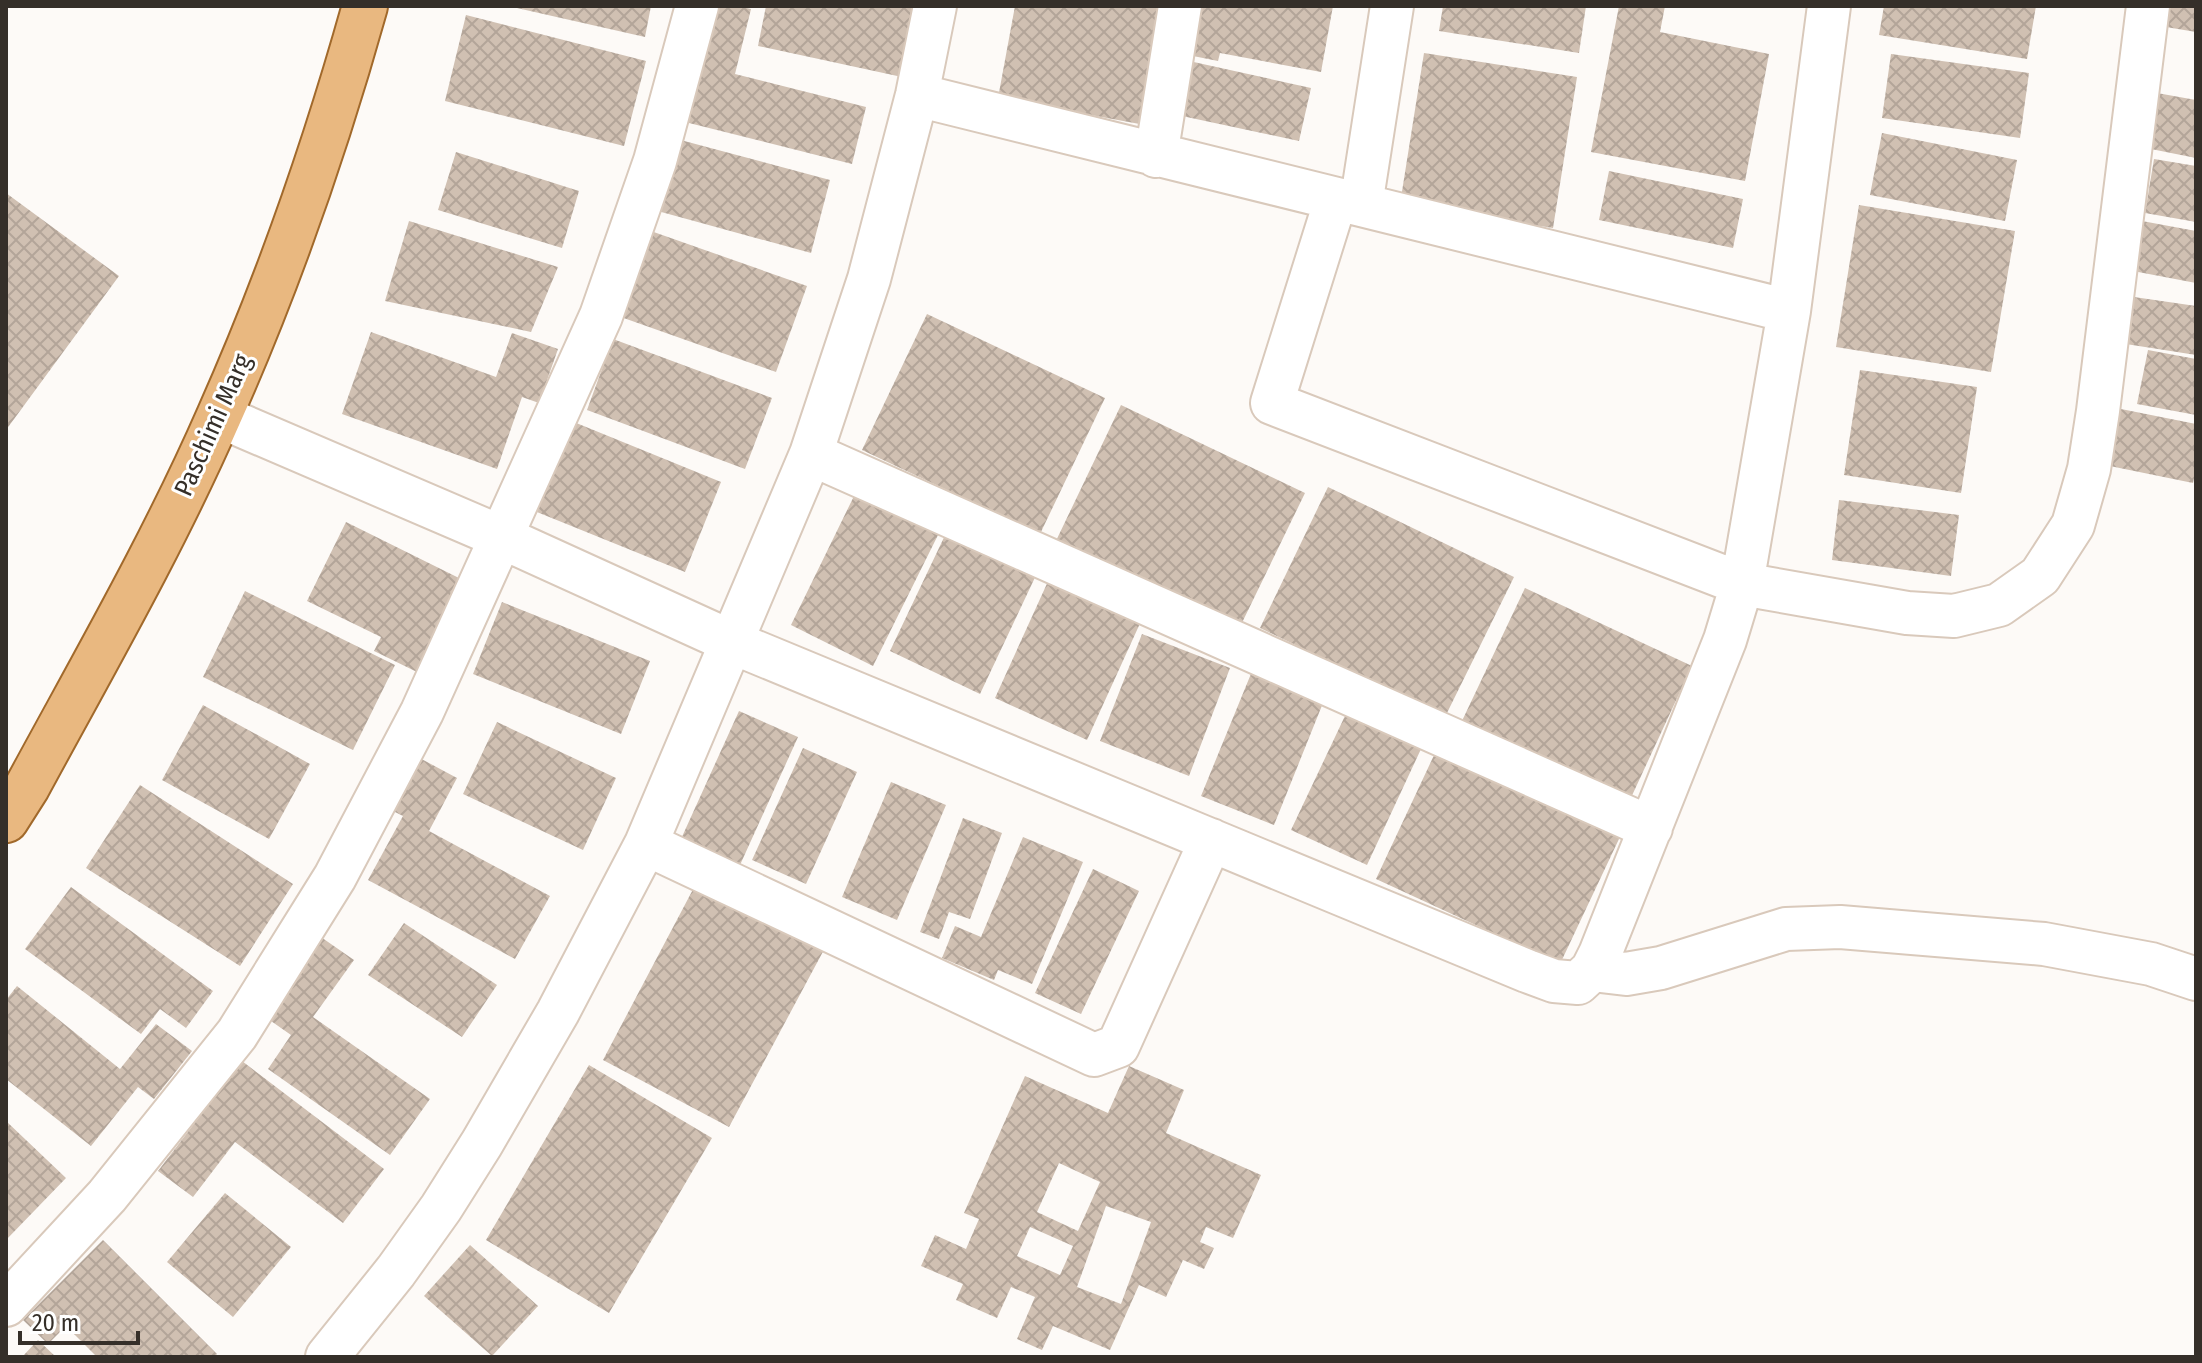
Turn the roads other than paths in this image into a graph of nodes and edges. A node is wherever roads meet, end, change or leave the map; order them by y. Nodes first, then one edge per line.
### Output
1 (365, 6) edge
2 (697, 6) edge
3 (935, 6) edge
4 (1180, 6) edge
5 (1392, 6) edge
6 (1829, 6) edge
7 (2148, 6) edge
8 (917, 95) junction
9 (1156, 156) junction
10 (1349, 202) junction
11 (1789, 311) junction
12 (219, 416) junction
13 (811, 454) junction
14 (501, 537) junction
15 (1742, 584) junction
16 (734, 643) junction
17 (13, 793) edge
18 (1651, 828) junction
19 (1211, 840) junction
20 (646, 844) junction
21 (1592, 970) junction
22 (2196, 979) edge
23 (6, 1305) edge
24 (327, 1357) edge

1 - 12 main road, Paschimi Marg
2 - 14 street
3 - 8 street
4 - 9 street
5 - 10 street
6 - 11 street
7 - 15 street
8 - 9 street
8 - 13 street
9 - 10 street
10 - 11 street
10 - 15 street
11 - 15 street
12 - 14 street
12 - 17 main road, Paschimi Marg
13 - 16 street
13 - 18 street
14 - 16 street
14 - 23 street
15 - 18 street
16 - 19 street
16 - 20 street
18 - 21 street
19 - 20 street
19 - 21 street
20 - 24 street
21 - 22 street

